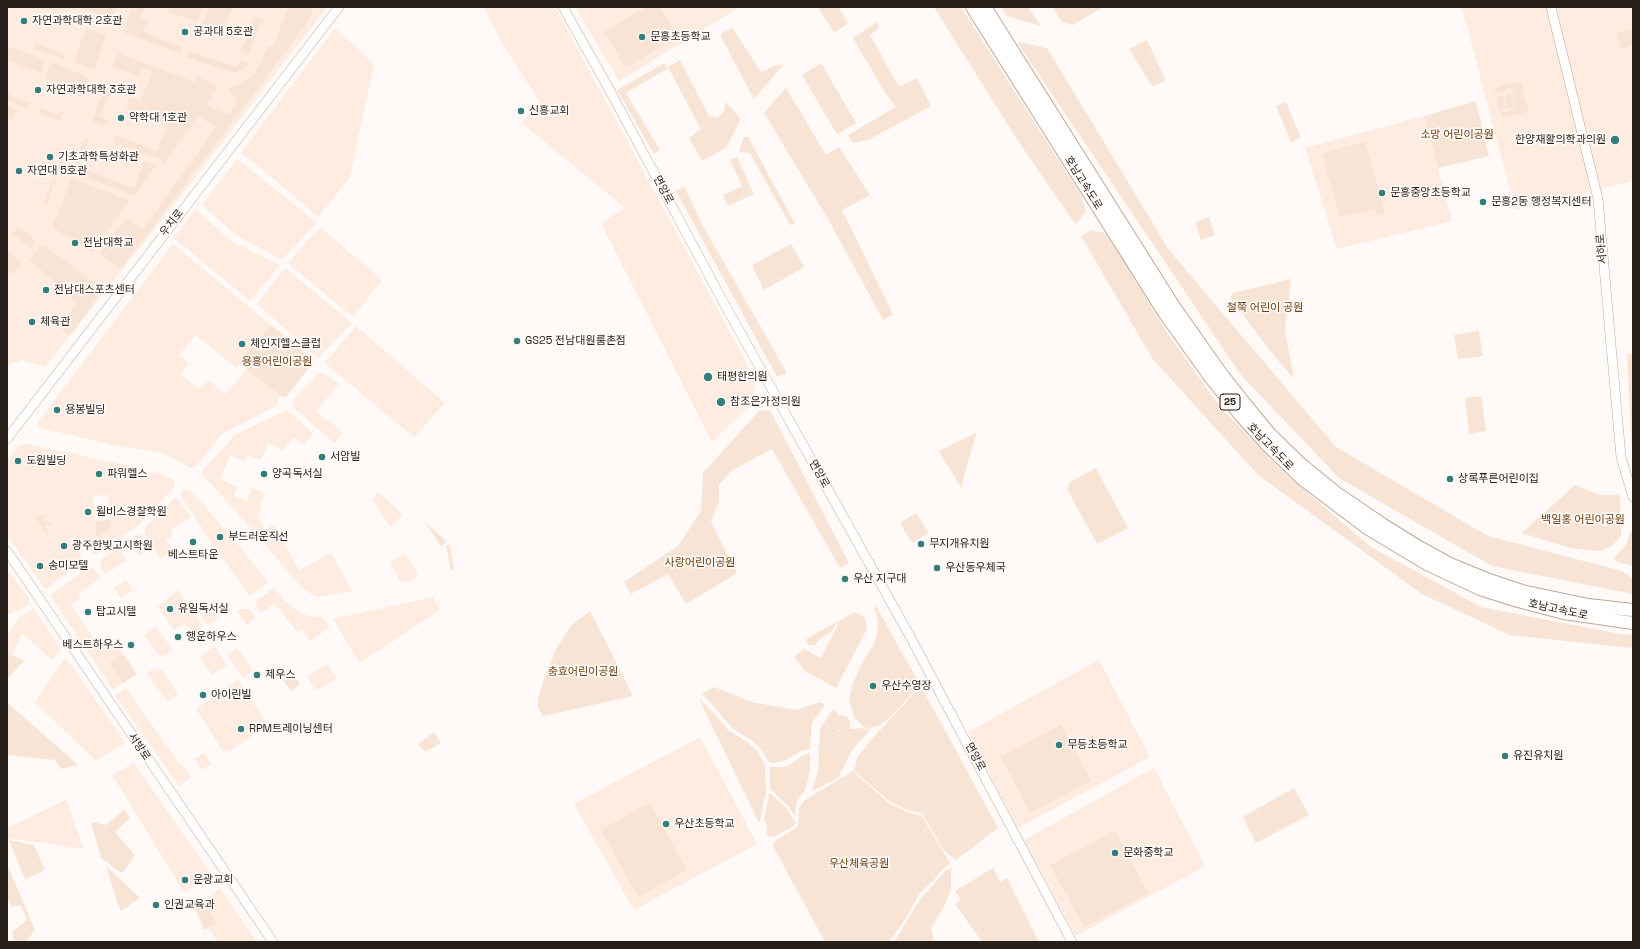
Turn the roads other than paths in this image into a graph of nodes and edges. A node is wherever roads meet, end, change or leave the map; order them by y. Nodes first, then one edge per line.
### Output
1 (339, 7) edge
2 (563, 7) edge
3 (972, 7) edge
4 (985, 7) edge
5 (1551, 7) edge
6 (7, 439) edge
7 (1632, 496) edge
8 (7, 551) edge
9 (1489, 580) junction
10 (1633, 605) edge
11 (1633, 610) edge
12 (1633, 623) edge
13 (273, 942) edge
14 (1072, 942) edge

1 - 6 main road, 우치로
2 - 14 main road, 면앙로
3 - 12 highway, 호남고속도로 / 25
4 - 9 highway, 호남고속도로 / 25
5 - 7 main road, 서하로
8 - 13 main road, 서방로
9 - 10 highway
9 - 11 highway, 호남고속도로 / 25

